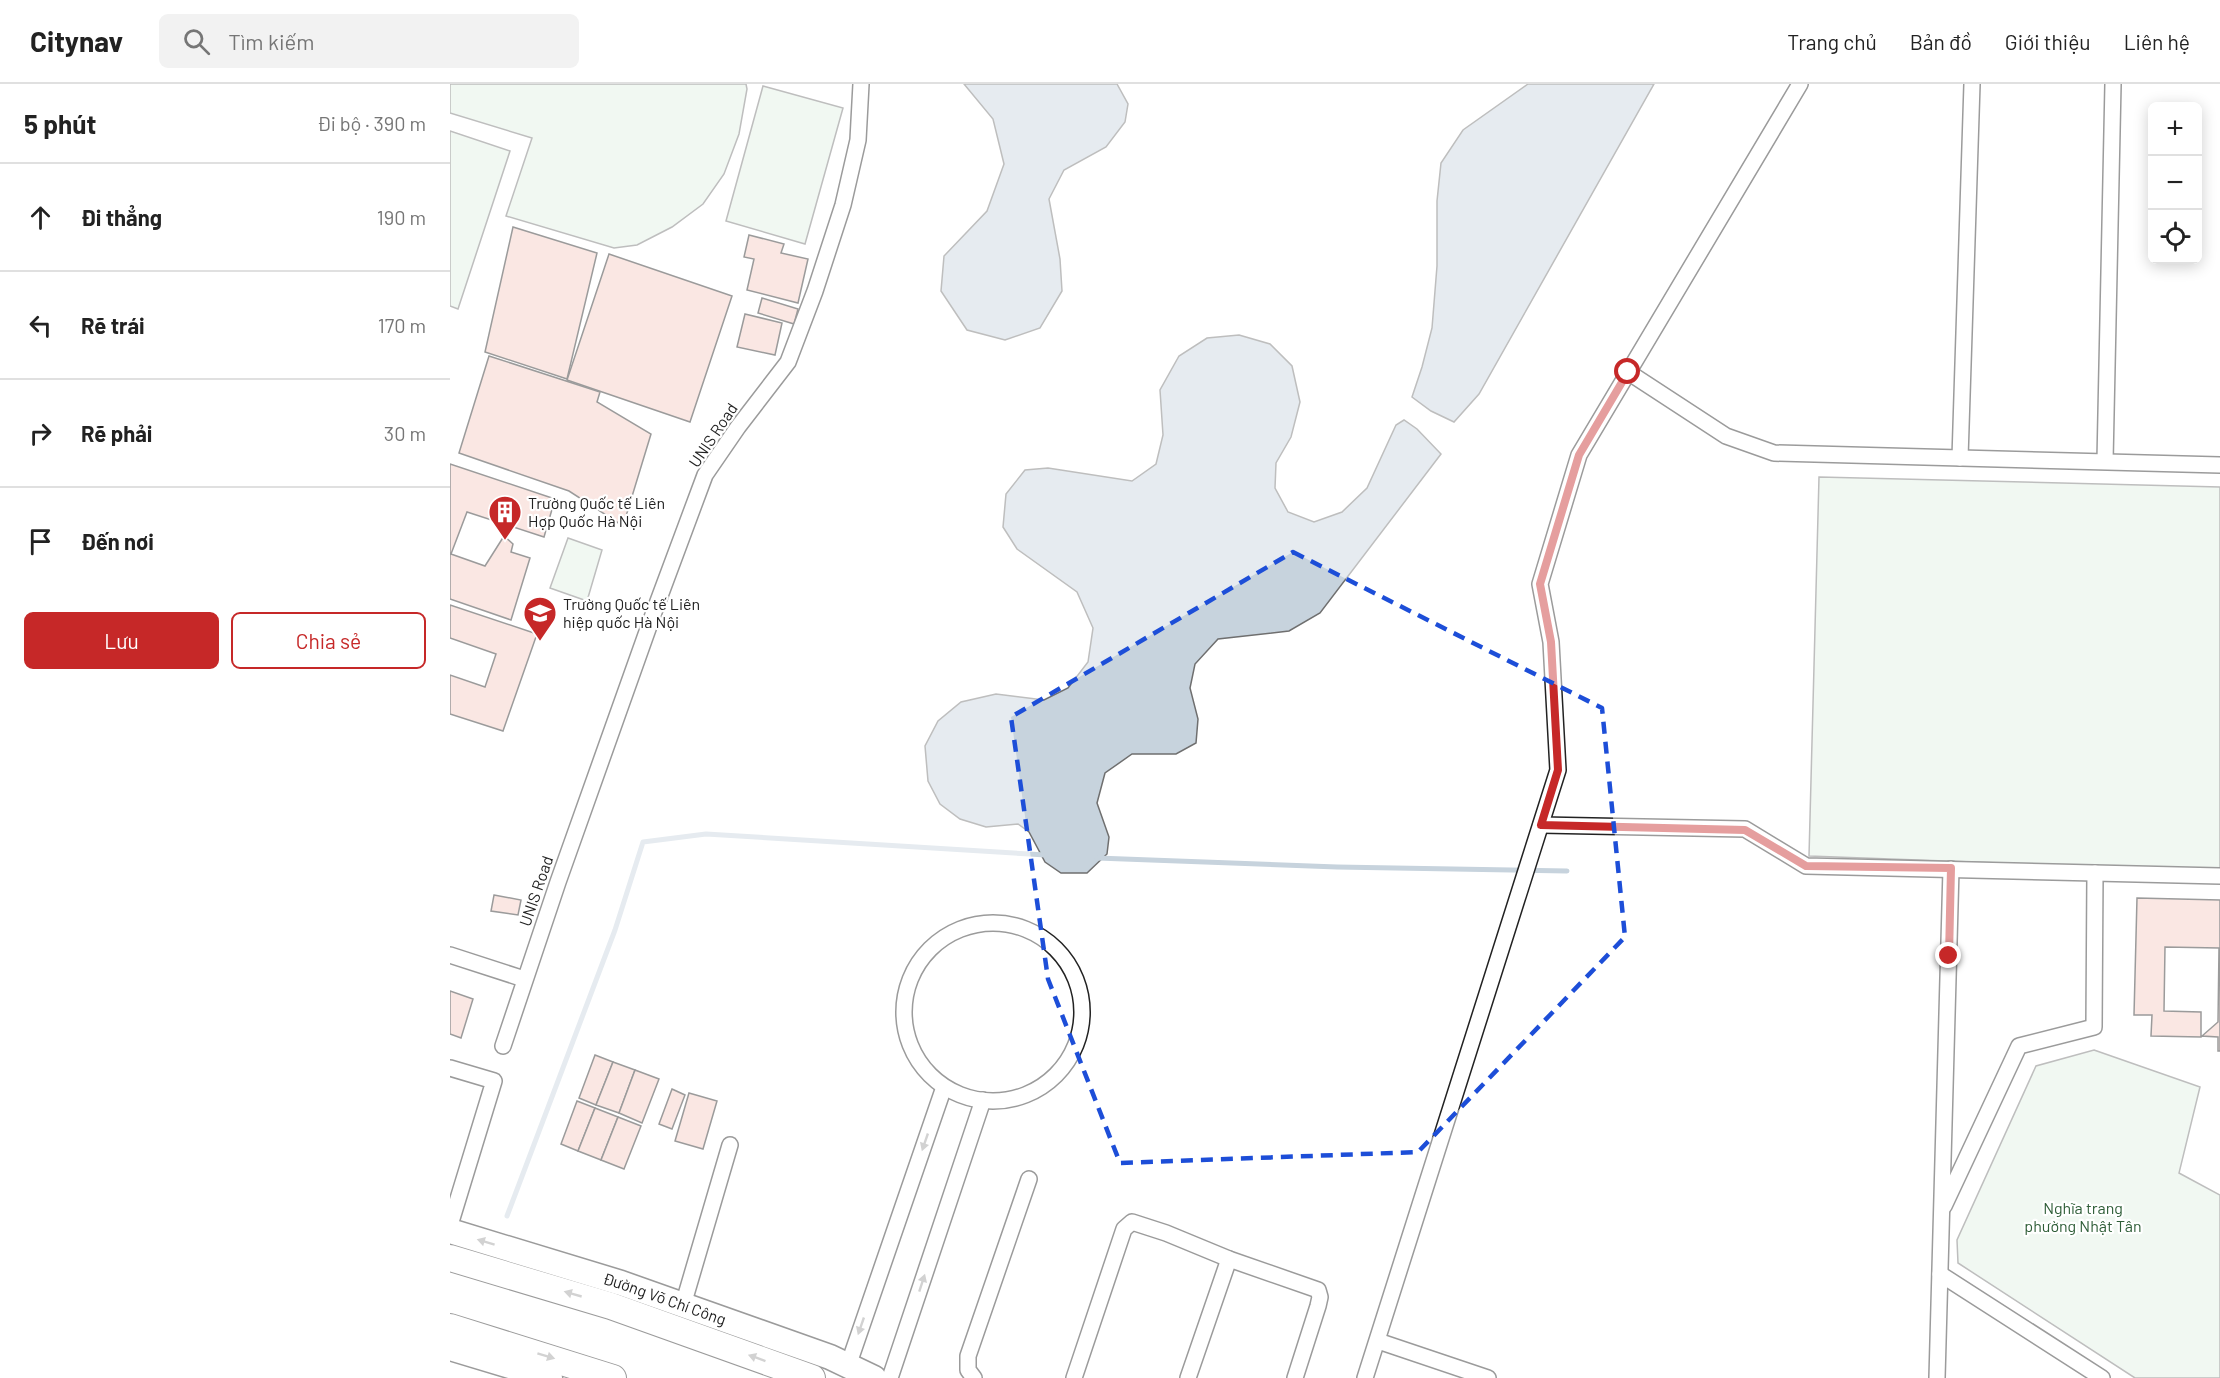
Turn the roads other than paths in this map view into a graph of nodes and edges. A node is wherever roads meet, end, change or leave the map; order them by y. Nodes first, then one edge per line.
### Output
1 (861, 84) edge
2 (1800, 84) edge
3 (1972, 84) edge
4 (2113, 84) edge
5 (1628, 372) junction
6 (1960, 458) junction
7 (2105, 461) junction
8 (2220, 465) edge
9 (1541, 825) junction
10 (1951, 868) junction
11 (2095, 873) junction
12 (2220, 876) edge
13 (450, 955) edge
14 (525, 979) junction
15 (503, 1046) dead end
16 (450, 1068) edge
17 (944, 1087) junction
18 (983, 1100) junction
19 (730, 1145) dead end
20 (1029, 1179) dead end
21 (1941, 1212) junction
22 (450, 1225) edge
23 (450, 1231) edge
24 (450, 1258) edge
25 (1229, 1259) junction
26 (1940, 1274) junction
27 (683, 1305) junction
28 (450, 1327) edge
29 (496, 1341) junction
30 (1378, 1341) junction
31 (450, 1348) edge
32 (848, 1366) junction
33 (515, 1368) junction
34 (550, 1378) edge
35 (613, 1378) edge
36 (812, 1378) edge
37 (874, 1378) edge
38 (890, 1378) edge
39 (974, 1378) edge
40 (1074, 1378) edge
41 (1188, 1378) edge
42 (1295, 1378) edge
43 (1365, 1378) edge
44 (1488, 1378) edge
45 (1937, 1378) edge
46 (2102, 1378) edge

1 - 14 street, UNIS Road
2 - 5 street
3 - 6 street
4 - 7 street
5 - 6 street
5 - 9 street
6 - 7 street
7 - 8 street
9 - 10 street
9 - 30 street
10 - 11 street
10 - 21 street
11 - 12 street
11 - 21 street
13 - 14 street
14 - 15 street, UNIS Road
16 - 22 street
17 - 18 street
17 - 18 street
17 -> 32 street
38 -> 18 street
19 - 27 street
20 - 39 street
21 - 26 street
27 -> 23 main road, Đường Võ Chí Công
36 -> 24 highway, Đường Võ Chí Công
25 - 40 street
25 - 41 street
25 - 42 street
26 - 45 street
26 - 46 street
27 - 32 main road, Đường Võ Chí Công
28 - 29 highway
29 - 33 highway
29 -> 35 highway
30 - 43 street
30 - 44 street
31 - 33 main road
32 - 37 main road, Đường Võ Chí Công
33 - 34 main road

